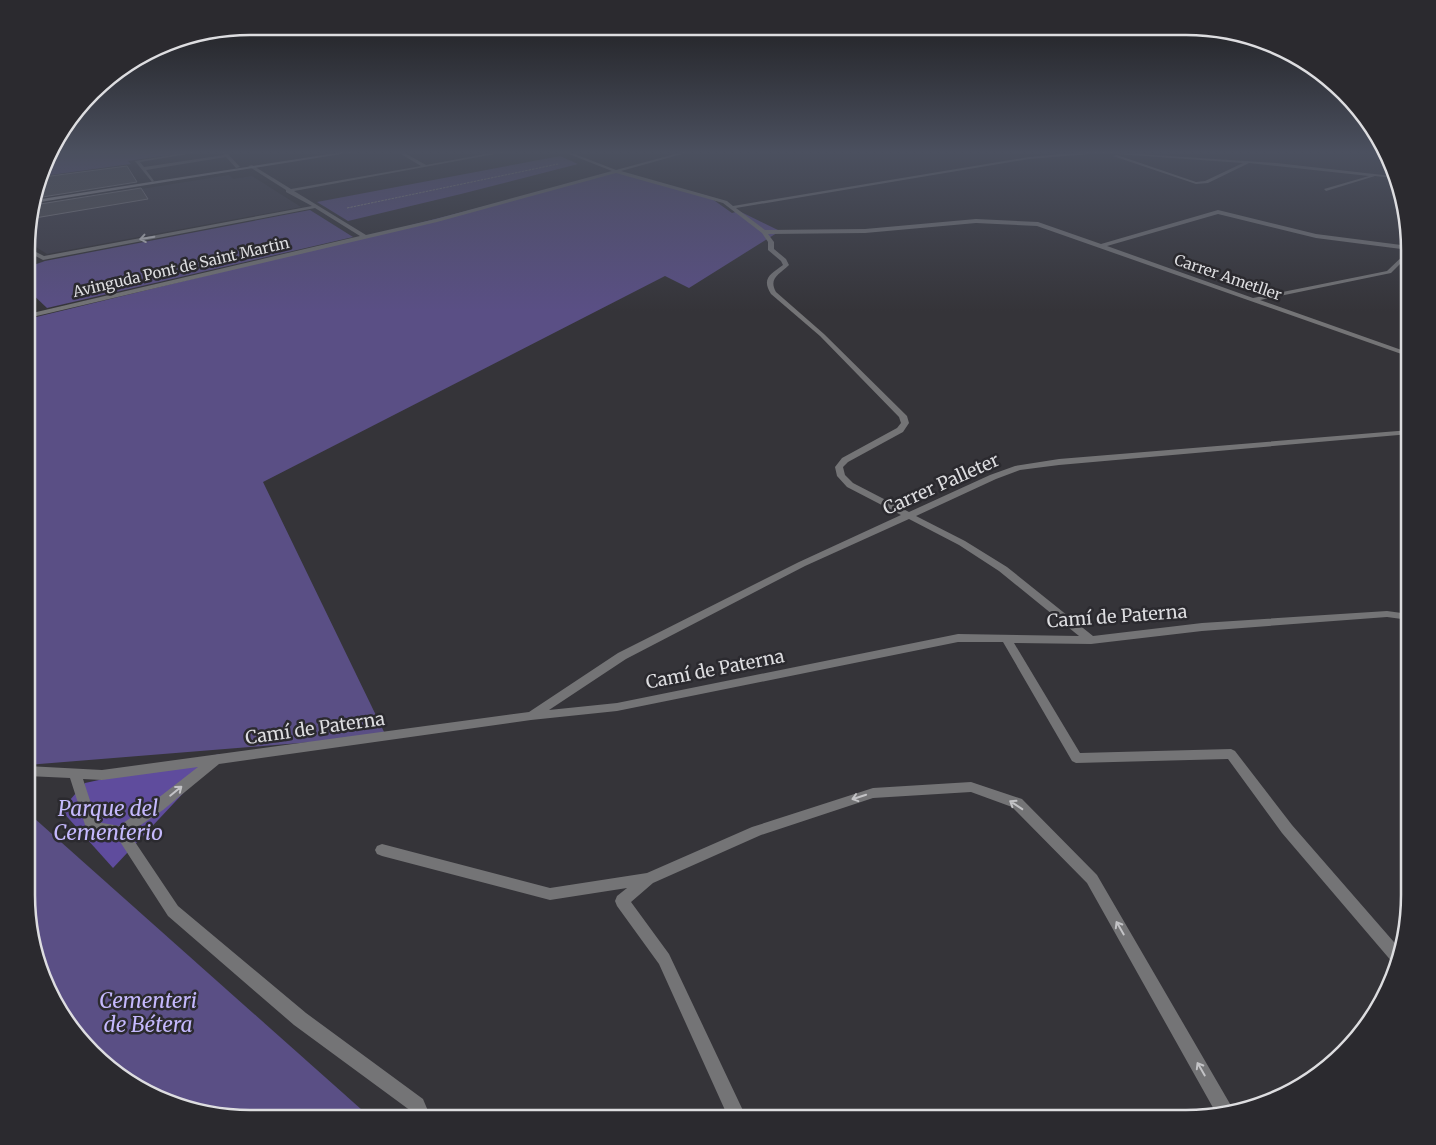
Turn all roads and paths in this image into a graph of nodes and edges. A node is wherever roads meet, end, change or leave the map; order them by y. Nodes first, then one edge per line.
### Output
1 (311, 204) edge
2 (368, 204) edge
3 (492, 204) edge
4 (727, 204) edge
5 (748, 204) edge
6 (315, 207) junction
7 (733, 207) junction
8 (324, 213) junction
9 (764, 232) junction
10 (366, 237) junction
11 (1102, 246) junction
12 (1401, 248) edge
13 (35, 254) edge
14 (1401, 259) edge
15 (1254, 300) junction
16 (35, 314) edge
17 (1401, 352) edge
18 (1401, 433) edge
19 (909, 517) junction
20 (1401, 616) edge
21 (1007, 640) junction
22 (1091, 640) junction
23 (531, 716) junction
24 (216, 759) junction
25 (35, 772) edge
26 (75, 774) junction
27 (121, 832) junction
28 (382, 850) dead end
29 (648, 879) junction
30 (1393, 953) edge
31 (1223, 1107) edge
32 (419, 1110) edge
33 (734, 1110) edge

1 - 6 street
2 - 8 path
3 - 10 street, Avinguda Pont de Saint Martin
4 - 7 street
5 - 7 street
6 - 8 street
6 -> 13 street
7 - 9 street
8 - 10 street
9 - 11 street, Carrer Ametller
9 - 19 street
10 - 16 street, Avinguda Pont de Saint Martin
11 - 12 street
11 - 15 street, Carrer Ametller
14 - 15 street
15 - 17 street, Carrer Ametller
18 - 19 street, Carrer Palleter
19 - 22 street
19 - 23 street, Carrer Palleter
20 - 22 street, Camí de Paterna
21 - 22 street, Camí de Paterna
21 - 23 street, Camí de Paterna
21 - 30 street
23 - 24 street, Camí de Paterna
24 - 26 street, Camí de Paterna
27 -> 24 street
25 - 26 street, Camí de Paterna
26 - 27 street
27 - 32 street
28 - 29 street
31 -> 29 street
29 - 33 street

